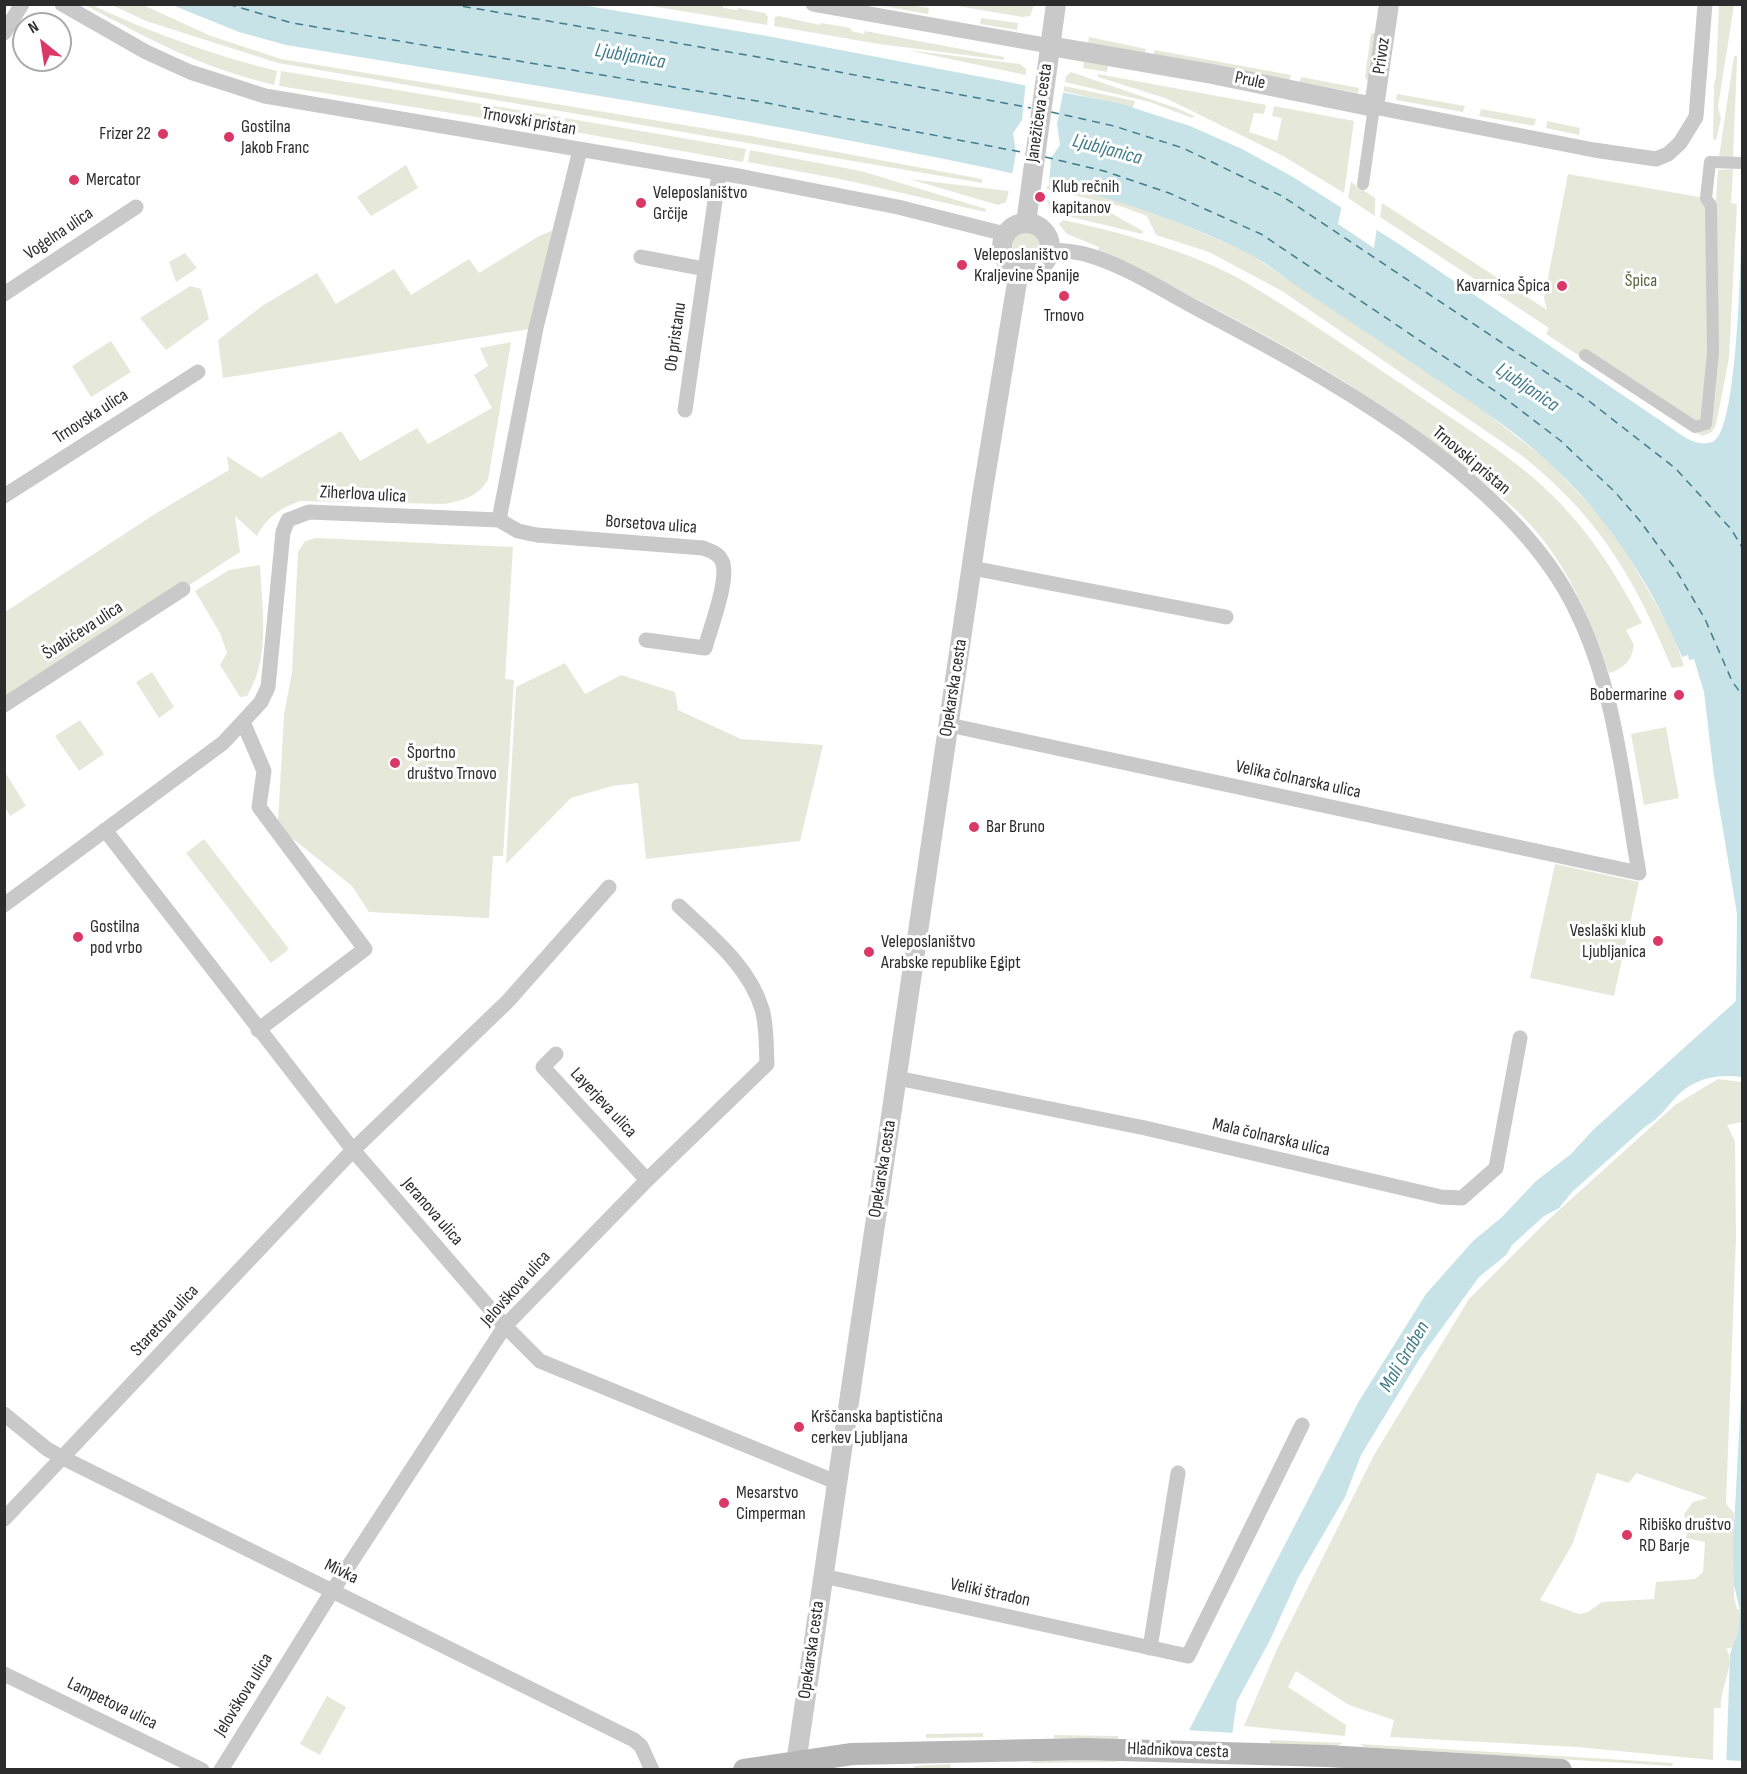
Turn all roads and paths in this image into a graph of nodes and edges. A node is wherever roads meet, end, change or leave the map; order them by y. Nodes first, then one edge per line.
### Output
1 (22, 4) edge
2 (62, 4) edge
3 (813, 4) edge
4 (1056, 4) edge
5 (1389, 4) edge
6 (1705, 4) edge
7 (4, 33) edge
8 (1050, 46) junction
9 (1374, 107) junction
10 (580, 150) junction
11 (1743, 163) edge
12 (719, 173) junction
13 (1363, 183) dead end
14 (136, 207) dead end
15 (1026, 223) junction
16 (1005, 234) junction
17 (1060, 251) junction
18 (641, 257) dead end
19 (705, 268) junction
20 (1019, 270) junction
21 (4, 294) edge
22 (1585, 356) dead end
23 (198, 372) dead end
24 (685, 410) dead end
25 (4, 496) edge
26 (499, 520) junction
27 (972, 568) junction
28 (183, 589) dead end
29 (1226, 617) dead end
30 (646, 640) dead end
31 (4, 705) edge
32 (243, 722) junction
33 (949, 725) junction
34 (105, 830) junction
35 (1639, 873) joint
36 (609, 887) dead end
37 (4, 905) edge
38 (679, 906) dead end
39 (258, 1030) junction
40 (1520, 1038) dead end
41 (556, 1054) dead end
42 (897, 1078) junction
43 (353, 1150) junction
44 (647, 1180) junction
45 (505, 1326) junction
46 (4, 1414) edge
47 (1302, 1425) dead end
48 (63, 1458) junction
49 (1178, 1473) dead end
50 (836, 1482) junction
51 (4, 1519) edge
52 (823, 1576) junction
53 (333, 1590) junction
54 (1149, 1648) junction
55 (4, 1674) edge
56 (1325, 1763) edge
57 (795, 1766) edge
58 (202, 1770) edge
59 (221, 1770) edge
60 (652, 1770) edge
61 (744, 1770) edge
62 (1561, 1770) edge

1 - 7 street
2 - 10 street, Trnovski pristan
3 - 8 street, Prule
4 - 8 street, Janežičeva cesta
5 - 9 street, Privoz
6 - 9 street, Prule
8 - 9 street, Prule
8 - 15 street, Janežičeva cesta
9 - 13 street
10 - 12 street, Trnovski pristan
10 - 26 street
11 - 22 street
12 - 16 street, Trnovski pristan
12 - 19 street, Ob pristanu
14 - 21 street, Vogelna ulica
15 - 16 street
15 - 17 street
16 - 20 street
17 - 20 street
17 - 35 street, Trnovski pristan
18 - 19 street
19 - 24 street, Ob pristanu
20 - 27 street, Opekarska cesta
23 - 25 street, Trnovska ulica
26 - 30 street, Borsetova ulica
26 - 32 street, Ziherlova ulica
27 - 29 street
27 - 33 street, Opekarska cesta
28 - 31 street, Švabićeva ulica
32 - 34 street, Ziherlova ulica
32 - 39 street
33 - 35 street, Velika čolnarska ulica
33 - 42 street, Opekarska cesta
34 - 37 street, Ziherlova ulica
34 - 39 street, Jeranova ulica
36 - 43 street, Staretova ulica
38 - 44 street, Jelovškova ulica
39 - 43 street, Jeranova ulica
40 - 42 street, Mala čolnarska ulica
41 - 44 street, Layerjeva ulica
42 - 50 street, Opekarska cesta
43 - 45 street, Jeranova ulica
43 - 48 street, Staretova ulica
44 - 45 street, Jelovškova ulica
45 - 50 street, Jeranova ulica
45 - 53 street, Jelovškova ulica
46 - 48 street, Mivka
47 - 54 street, Veliki štradon
48 - 51 street, Staretova ulica
48 - 53 street, Mivka
49 - 54 street
50 - 52 street, Opekarska cesta
52 - 54 street, Veliki štradon
52 - 57 street, Opekarska cesta
53 - 59 street, Jelovškova ulica
53 - 60 street, Mivka
55 - 58 street, Lampetova ulica
56 - 57 main road, Hladnikova cesta
56 - 62 main road, Hladnikova cesta
57 - 61 main road, Hladnikova cesta

